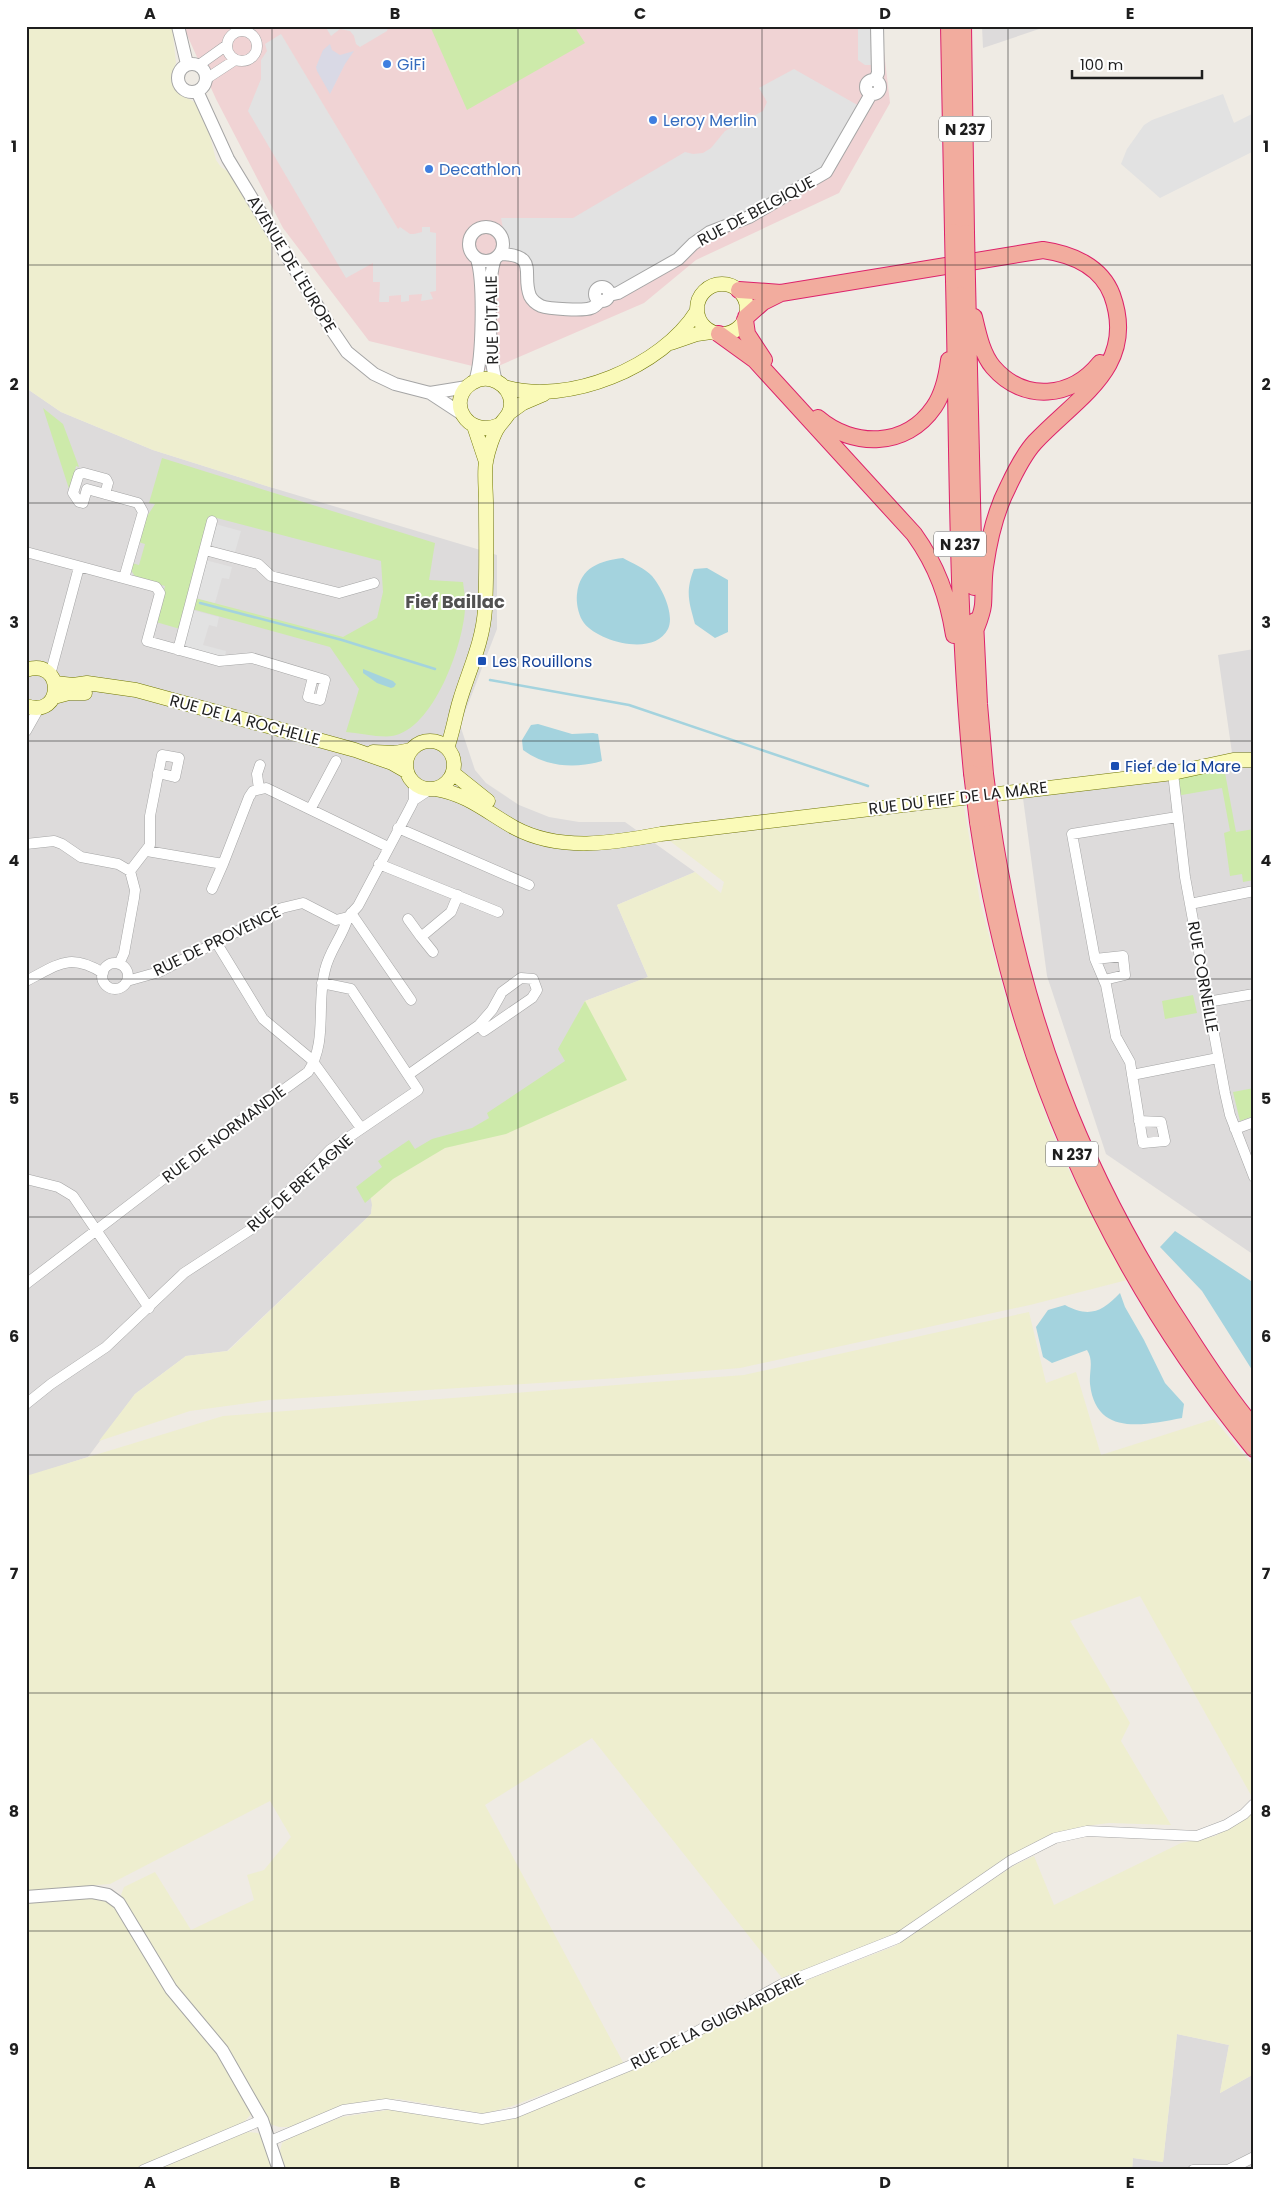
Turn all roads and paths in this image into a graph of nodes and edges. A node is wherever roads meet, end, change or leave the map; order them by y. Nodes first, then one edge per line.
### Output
1 (178, 26) edge
2 (877, 26) edge
3 (948, 26) edge
4 (963, 26) edge
5 (227, 45) junction
6 (235, 60) junction
7 (193, 65) junction
8 (206, 79) junction
9 (197, 92) junction
10 (960, 232) junction
11 (497, 256) junction
12 (1010, 256) junction
13 (477, 259) junction
14 (960, 281) junction
15 (739, 290) junction
16 (781, 293) junction
17 (697, 311) junction
18 (955, 315) junction
19 (746, 318) junction
20 (715, 333) junction
21 (668, 344) junction
22 (471, 384) junction
23 (500, 384) junction
24 (547, 392) junction
25 (430, 393) junction
26 (509, 413) junction
27 (462, 414) junction
28 (499, 425) junction
29 (474, 426) junction
30 (486, 462) junction
31 (105, 494) dead end
32 (212, 521) dead end
33 (205, 550) junction
34 (26, 552) edge
35 (79, 566) junction
36 (124, 578) junction
37 (374, 583) dead end
38 (975, 631) junction
39 (178, 650) junction
40 (26, 670) edge
41 (313, 677) dead end
42 (52, 679) junction
43 (136, 690) junction
44 (54, 697) junction
45 (30, 708) edge
46 (966, 711) junction
47 (26, 731) edge
48 (441, 744) junction
49 (355, 750) junction
50 (410, 750) junction
51 (1254, 760) edge
52 (336, 761) dead end
53 (260, 765) dead end
54 (406, 771) junction
55 (158, 773) dead end
56 (453, 773) junction
57 (1173, 773) junction
58 (979, 774) junction
59 (414, 784) junction
60 (259, 789) junction
61 (433, 790) junction
62 (414, 800) junction
63 (312, 808) junction
64 (1177, 817) junction
65 (984, 820) junction
66 (398, 828) junction
67 (661, 834) junction
68 (26, 844) edge
69 (388, 847) junction
70 (147, 851) junction
71 (223, 864) junction
72 (379, 864) junction
73 (130, 871) junction
74 (529, 885) dead end
75 (212, 889) dead end
76 (1254, 891) edge
77 (458, 895) junction
78 (1190, 904) junction
79 (498, 912) dead end
80 (349, 915) junction
81 (408, 919) dead end
82 (336, 920) junction
83 (341, 934) junction
84 (422, 937) junction
85 (216, 942) junction
86 (433, 952) dead end
87 (1095, 960) junction
88 (119, 964) junction
89 (103, 973) junction
90 (1104, 980) junction
91 (26, 981) edge
92 (127, 981) junction
93 (322, 983) junction
94 (1254, 994) edge
95 (411, 1000) dead end
96 (1207, 1002) junction
97 (479, 1025) junction
98 (1218, 1058) junction
99 (314, 1063) junction
100 (408, 1075) junction
101 (1132, 1075) junction
102 (1139, 1121) dead end
103 (1254, 1122) edge
104 (361, 1128) junction
105 (1235, 1129) junction
106 (1254, 1177) edge
107 (26, 1179) edge
108 (96, 1230) junction
109 (26, 1284) edge
110 (148, 1308) junction
111 (26, 1404) edge
112 (1254, 1428) edge
113 (1254, 1449) edge
114 (1254, 1804) edge
115 (26, 1897) edge
116 (262, 2120) junction
117 (270, 2141) junction
118 (1254, 2157) edge
119 (143, 2170) edge
120 (279, 2170) edge
121 (1193, 2170) edge

1 - 7 street
2 - 11 street, RUE DE BELGIQUE
3 - 10 highway, N 237
4 - 10 highway, N 237
5 - 6 street
5 - 6 street
5 - 7 street
6 - 8 street
7 - 8 street
7 - 9 street
8 - 9 street
9 - 25 street, AVENUE DE L'EUROPE
10 - 14 highway, N 237, bridge
11 - 13 street
11 - 13 street
11 - 23 street, RUE D'ITALIE
12 - 14 highway
12 - 16 highway
12 - 38 highway
13 - 22 street, RUE D'ITALIE
14 - 18 highway, N 237
14 - 38 highway, N 237
15 - 16 highway
15 - 17 main road
15 - 19 main road
16 - 19 highway
17 - 20 main road
17 - 21 main road
18 - 19 highway
18 - 46 highway, N 237
19 - 20 main road
20 - 21 main road
20 - 46 highway
21 - 24 main road
22 - 23 main road
22 - 25 street, AVENUE DE L'EUROPE
22 - 27 main road
23 - 24 main road
23 - 26 main road
24 - 26 main road
25 - 27 street, AVENUE DE L'EUROPE
26 - 28 main road
27 - 29 main road
28 - 29 main road
28 - 30 main road
29 - 30 main road
30 - 48 main road
31 - 36 street
32 - 33 street
33 - 37 street
33 - 39 street
34 - 35 street
35 - 36 street
35 - 42 street
36 - 39 street
38 - 58 highway, N 237
39 - 41 street
40 - 42 main road, RUE DE LA ROCHELLE
42 - 43 main road, RUE DE LA ROCHELLE
42 - 44 main road
43 - 44 main road, RUE DE LA ROCHELLE
43 - 49 main road, RUE DE LA ROCHELLE
44 - 45 main road
45 - 47 street
46 - 58 highway, N 237
48 - 50 main road
48 - 56 main road
49 - 50 main road, RUE DE LA ROCHELLE
49 - 54 main road, RUE DE LA ROCHELLE
50 - 54 main road
51 - 57 main road, RUE DU FIEF DE LA MARE
52 - 63 street
53 - 60 street
54 - 59 main road
55 - 70 street
56 - 61 main road
56 - 67 main road, RUE DU FIEF DE LA MARE
57 - 64 street, RUE CORNEILLE
57 - 67 main road, RUE DU FIEF DE LA MARE
58 - 65 highway, N 237, bridge
59 - 61 main road
59 - 62 street
60 - 63 street
60 - 71 street
61 - 62 street
61 - 67 main road, RUE DU FIEF DE LA MARE
62 - 66 street
63 - 69 street
64 - 78 street, RUE CORNEILLE
64 - 87 street
65 - 112 highway, N 237
65 - 113 highway, N 237
66 - 69 street
66 - 74 street
68 - 73 street
69 - 72 street
70 - 71 street
70 - 73 street
71 - 75 street
72 - 77 street
72 - 80 street
73 - 88 street
76 - 78 street
77 - 79 street
77 - 84 street
78 - 96 street, RUE CORNEILLE
80 - 82 street
80 - 83 street
80 - 95 street
81 - 84 street
82 - 83 street
82 - 85 street, RUE DE PROVENCE
83 - 93 street
84 - 86 street
85 - 92 street, RUE DE PROVENCE
85 - 99 street
87 - 90 street
87 - 90 street
88 - 89 street
88 - 92 street
89 - 91 street
89 - 92 street
90 - 101 street
93 - 99 street
93 - 100 street
94 - 96 street
96 - 98 street, RUE CORNEILLE
97 - 97 street
97 - 100 street
98 - 101 street
98 - 105 street, RUE CORNEILLE
99 - 104 street
99 - 108 street, RUE DE NORMANDIE
100 - 104 street, RUE DE BRETAGNE
101 - 102 street
103 - 105 street
104 - 110 street, RUE DE BRETAGNE
105 - 106 street, RUE CORNEILLE
107 - 108 street
108 - 109 street, RUE DE NORMANDIE
108 - 110 street
110 - 111 street, RUE DE BRETAGNE
114 - 117 street, RUE DE LA GUIGNARDERIE
115 - 116 street
116 - 117 street
116 - 119 street
117 - 120 street
118 - 121 street

